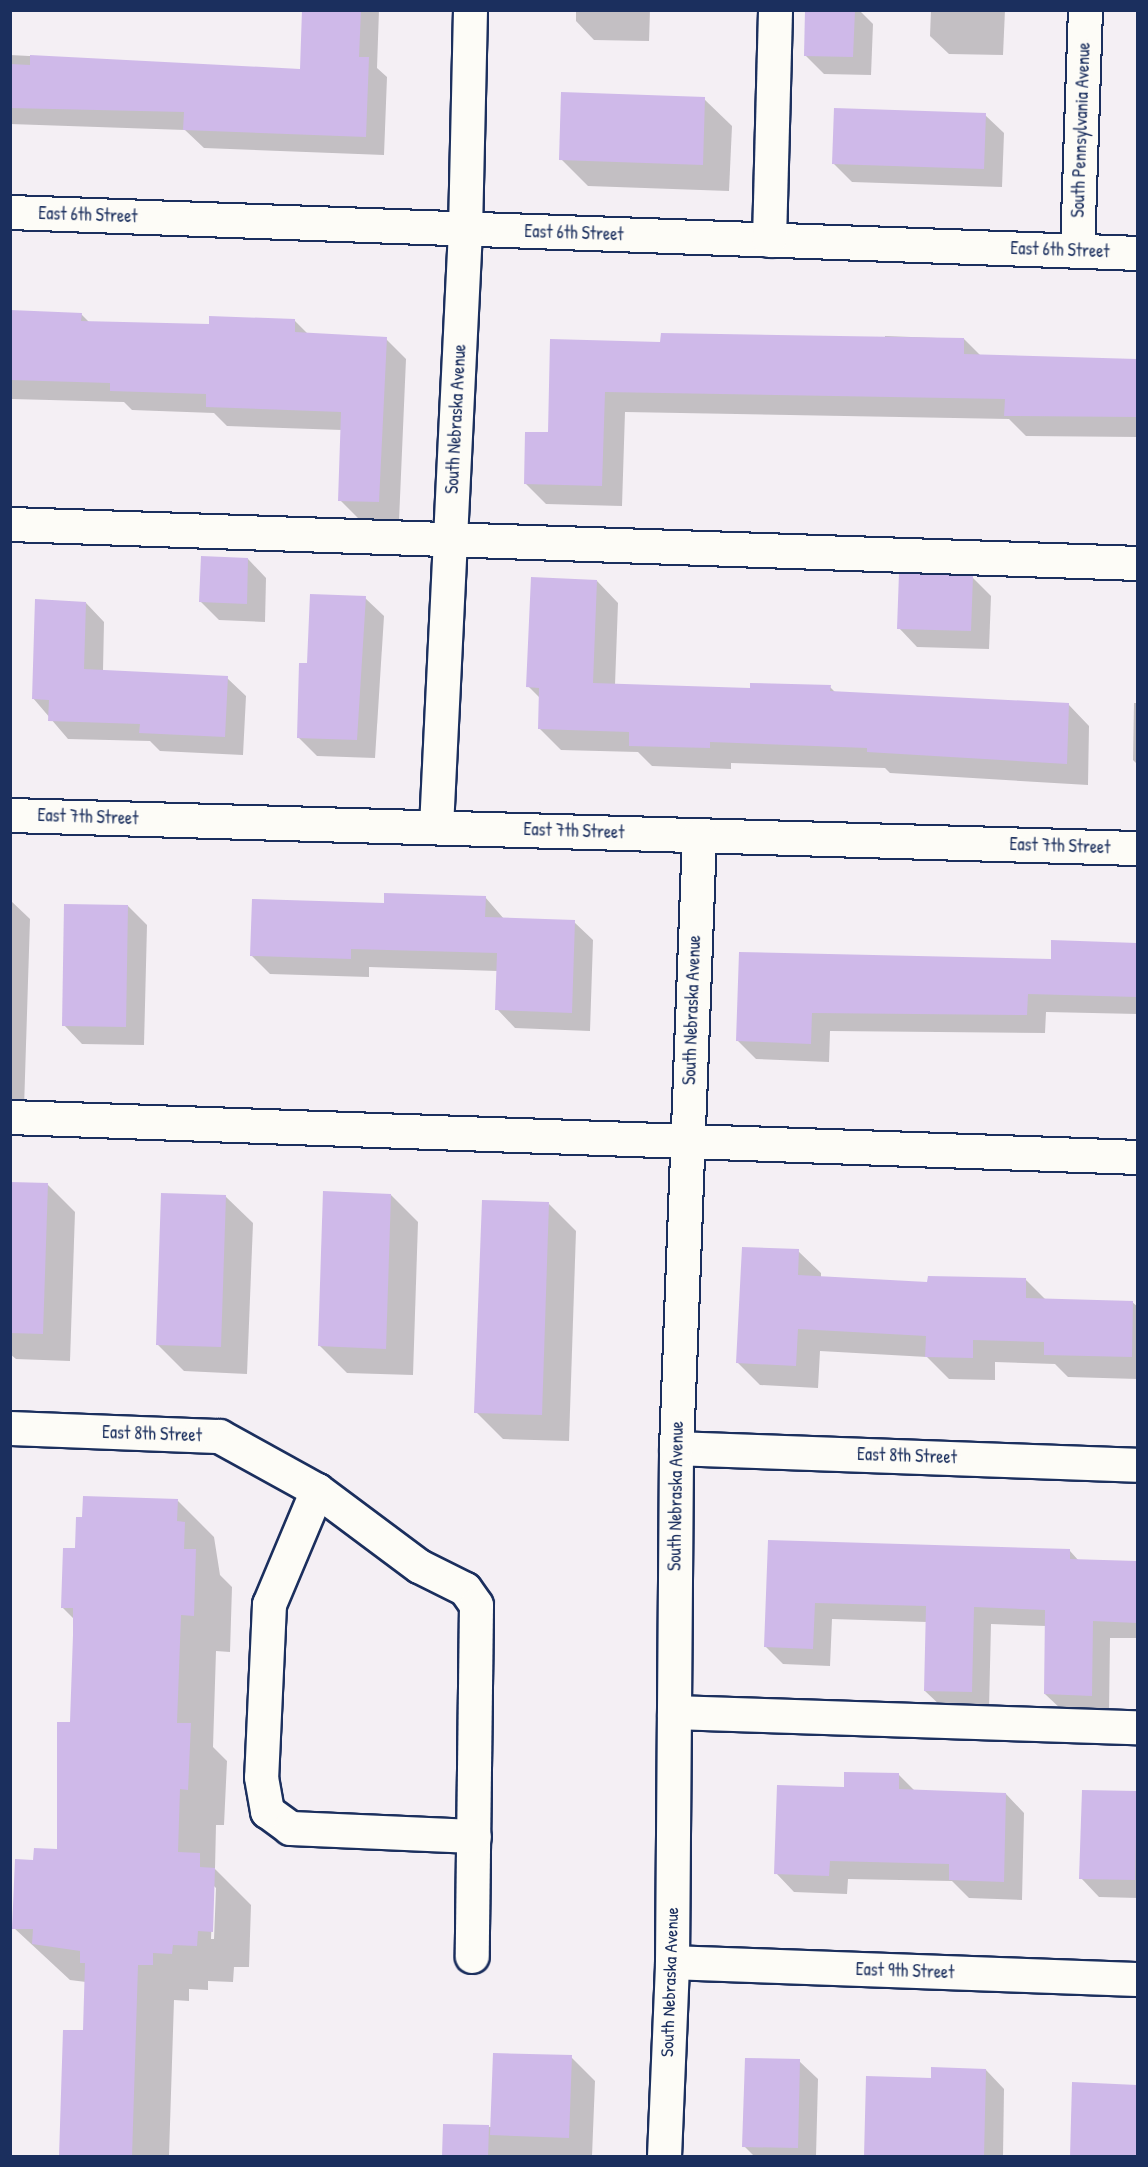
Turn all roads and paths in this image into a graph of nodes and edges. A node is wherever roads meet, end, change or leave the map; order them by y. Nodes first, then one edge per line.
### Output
1 (470, 10) edge
2 (775, 10) edge
3 (1084, 10) edge
4 (10, 212) edge
5 (465, 230) junction
6 (769, 240) junction
7 (1077, 250) junction
8 (1137, 253) edge
9 (10, 524) edge
10 (450, 539) junction
11 (1137, 563) edge
12 (10, 815) edge
13 (436, 827) junction
14 (699, 835) junction
15 (1137, 848) edge
16 (10, 1117) edge
17 (688, 1139) junction
18 (1137, 1157) edge
19 (10, 1428) edge
20 (676, 1448) junction
21 (1137, 1465) edge
22 (316, 1490) junction
23 (674, 1712) junction
24 (1137, 1727) edge
25 (474, 1836) junction
26 (472, 1956) dead end
27 (672, 1962) junction
28 (1137, 1979) edge
29 (664, 2157) edge

1 - 5 street, South Nebraska Avenue
2 - 6 street
3 - 7 street, South Pennsylvania Avenue
4 - 5 street, East 6th Street
5 - 6 street, East 6th Street
5 - 10 street, South Nebraska Avenue
6 - 7 street, East 6th Street
7 - 8 street, East 6th Street
9 - 10 street
10 - 11 street
10 - 13 street, South Nebraska Avenue
12 - 13 street, East 7th Street
13 - 14 street, East 7th Street
14 - 15 street, East 7th Street
14 - 17 street, South Nebraska Avenue
16 - 17 street
17 - 18 street
17 - 20 street, South Nebraska Avenue
19 - 22 street, East 8th Street
20 - 21 street, East 8th Street
20 - 23 street, South Nebraska Avenue
22 - 25 street, East 8th Street
22 - 25 street
23 - 24 street
23 - 27 street, South Nebraska Avenue
25 - 26 street, East 8th Street
27 - 28 street, East 9th Street
27 - 29 street, South Nebraska Avenue

